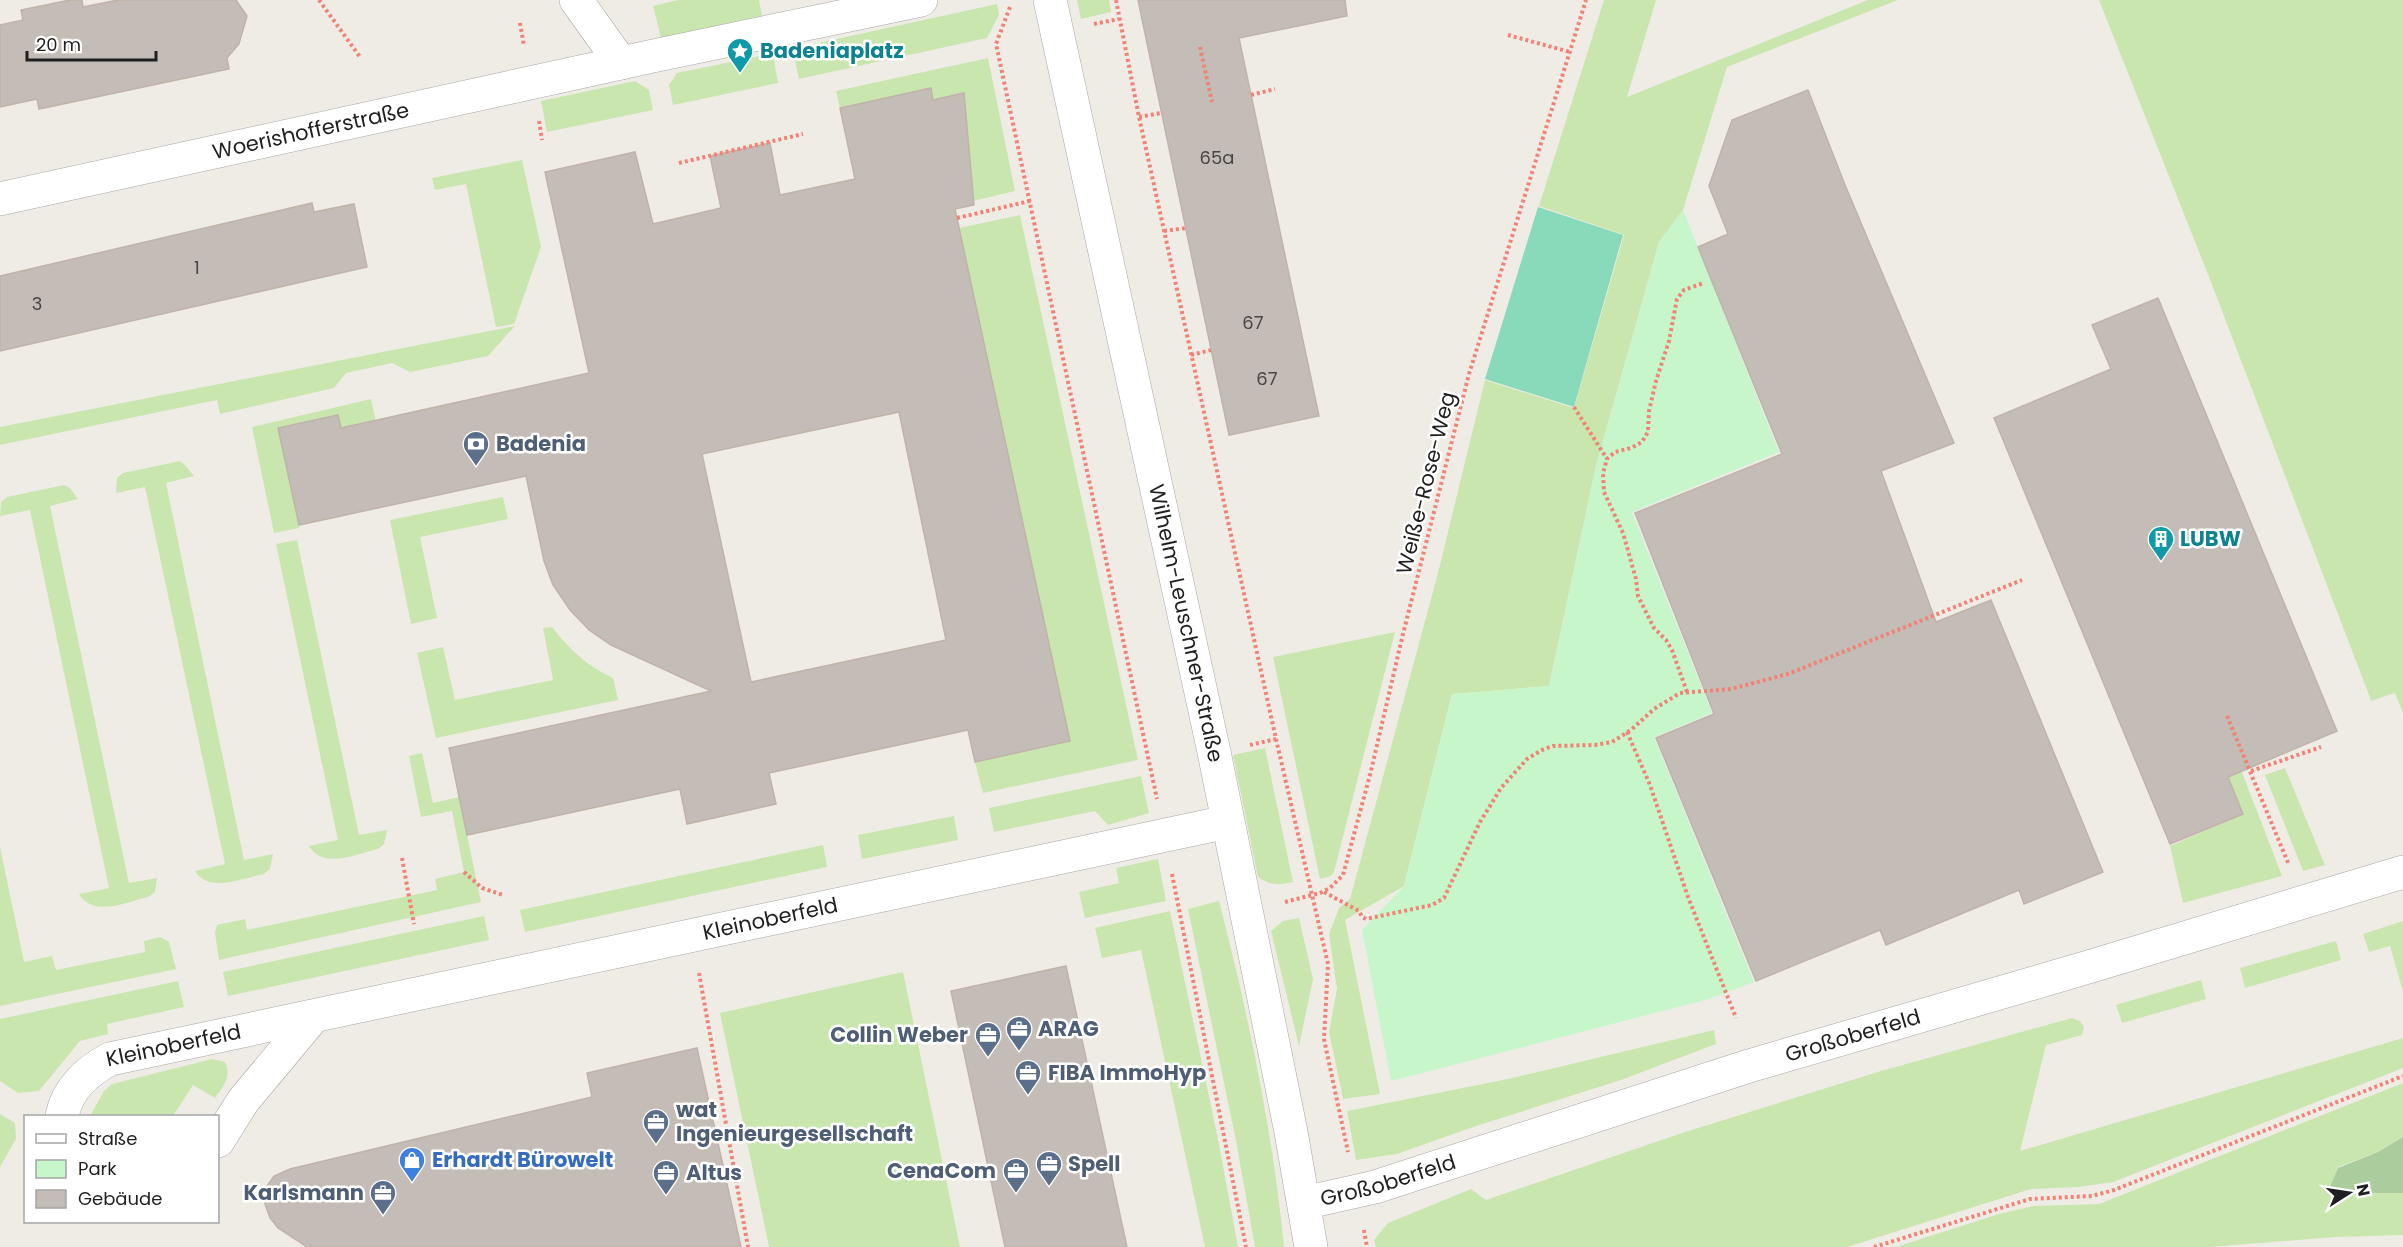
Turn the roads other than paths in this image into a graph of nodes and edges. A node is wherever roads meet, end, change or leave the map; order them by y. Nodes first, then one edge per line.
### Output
1 (576, 0) edge
2 (921, 0) edge
3 (1050, 0) edge
4 (621, 63) junction
5 (0, 199) edge
6 (1227, 822) junction
7 (2403, 872) edge
8 (313, 1017) junction
9 (62, 1115) edge
10 (219, 1139) edge
11 (1304, 1203) junction
12 (1311, 1247) edge

1 - 4 street
2 - 4 street
3 - 6 street, Wilhelm-Leuschner-Straße
4 - 5 street, Woerishofferstraße
6 - 8 street, Kleinoberfeld
6 - 11 street, Wilhelm-Leuschner-Straße
7 - 11 street, Großoberfeld
8 - 9 street, Kleinoberfeld
8 - 10 street
11 - 12 street, Wilhelm-Leuschner-Straße

